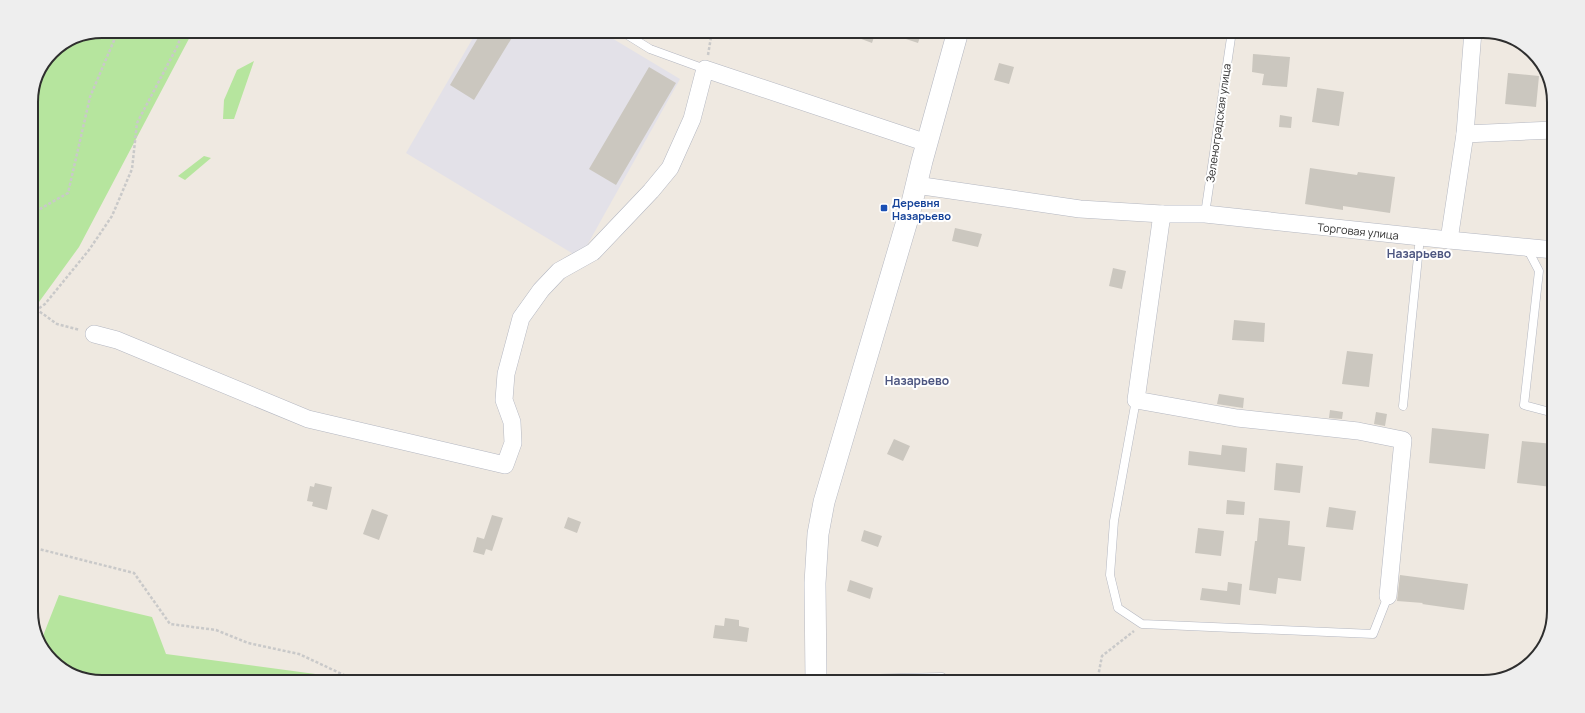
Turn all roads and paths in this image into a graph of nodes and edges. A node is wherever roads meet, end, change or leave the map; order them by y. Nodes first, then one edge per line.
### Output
1 (115, 38) edge
2 (180, 38) edge
3 (632, 38) edge
4 (711, 38) edge
5 (956, 38) edge
6 (1231, 38) edge
7 (1472, 38) edge
8 (705, 69) junction
9 (1547, 130) edge
10 (1465, 134) junction
11 (927, 143) junction
12 (916, 184) junction
13 (38, 210) edge
14 (1162, 214) junction
15 (1205, 214) junction
16 (1420, 237) junction
17 (1449, 240) junction
18 (1526, 247) junction
19 (1547, 249) edge
20 (38, 308) edge
21 (38, 310) edge
22 (94, 334) joint
23 (1136, 400) junction
24 (1403, 406) dead end
25 (1547, 411) edge
26 (38, 549) edge
27 (1388, 596) joint
28 (1142, 624) junction
29 (344, 675) edge
30 (816, 675) edge
31 (1098, 675) edge

1 - 13 path
2 - 20 path
3 - 8 lane
4 - 8 path
5 - 11 street
6 - 15 lane, Зеленоградская улица
7 - 10 street
8 - 11 street
8 - 22 street
9 - 10 street
10 - 17 street
11 - 12 street
12 - 14 street, Торговая улица
12 - 30 street
14 - 15 street, Торговая улица
14 - 23 street
15 - 16 street, Торговая улица
16 - 17 street, Торговая улица
16 - 24 lane
17 - 18 street, Торговая улица
18 - 19 street, Торговая улица
18 - 25 lane
21 - 22 path
23 - 27 street
23 - 28 lane
26 - 29 path
27 - 28 lane
28 - 31 path

